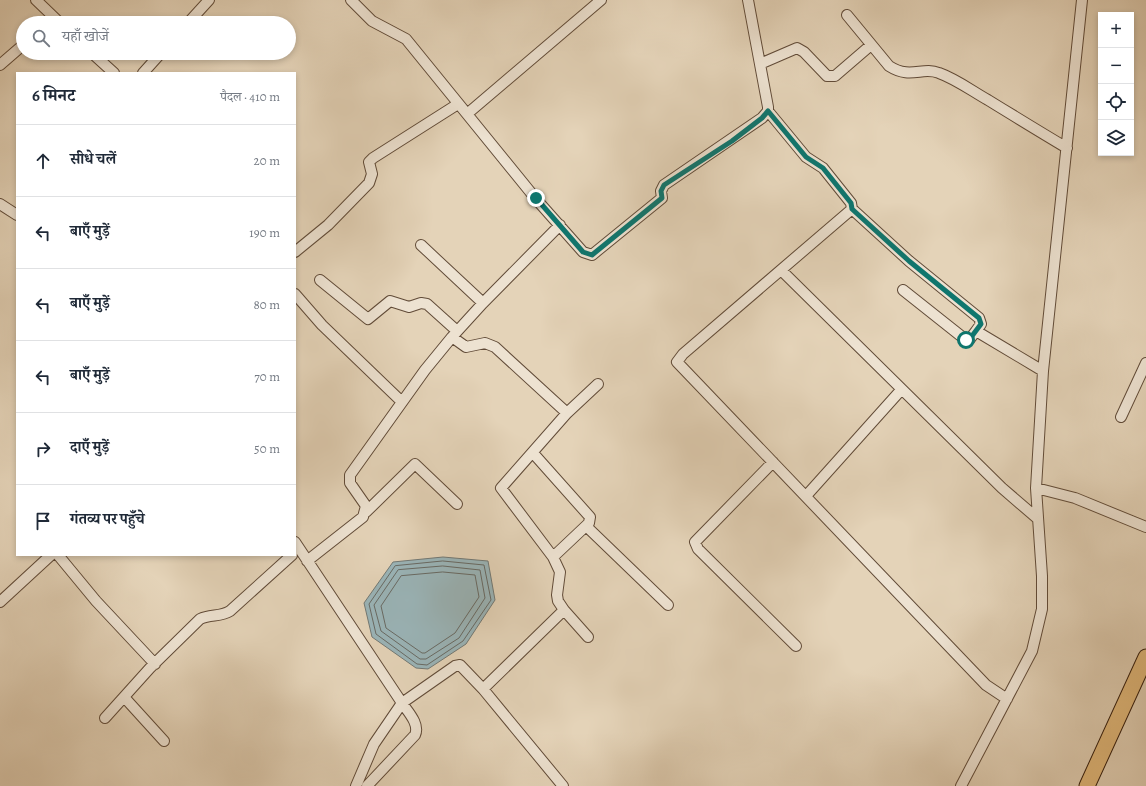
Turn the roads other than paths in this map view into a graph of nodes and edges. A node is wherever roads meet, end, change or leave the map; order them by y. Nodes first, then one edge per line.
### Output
1 (36, 0) edge
2 (209, 0) edge
3 (351, 0) edge
4 (601, 0) edge
5 (748, 0) edge
6 (1082, 0) edge
7 (847, 15) dead end
8 (50, 16) edge
9 (194, 16) edge
10 (871, 45) junction
11 (16, 51) edge
12 (100, 60) edge
13 (155, 60) edge
14 (760, 64) junction
15 (0, 65) edge
16 (113, 72) edge
17 (145, 72) edge
18 (458, 104) junction
19 (768, 111) junction
20 (467, 114) junction
21 (1067, 148) junction
22 (0, 204) edge
23 (852, 209) junction
24 (16, 214) edge
25 (560, 225) junction
26 (421, 245) dead end
27 (296, 251) edge
28 (781, 270) junction
29 (320, 280) dead end
30 (903, 290) dead end
31 (296, 295) edge
32 (483, 303) junction
33 (976, 331) junction
34 (455, 334) junction
35 (1146, 363) edge
36 (1043, 371) junction
37 (598, 384) dead end
38 (901, 390) junction
39 (402, 402) junction
40 (567, 413) junction
41 (1122, 416) dead end
42 (533, 453) junction
43 (773, 462) junction
44 (1036, 488) junction
45 (806, 496) junction
46 (457, 504) dead end
47 (366, 512) junction
48 (1038, 519) junction
49 (586, 526) junction
50 (1146, 527) edge
51 (296, 550) edge
52 (50, 556) edge
53 (59, 556) edge
54 (288, 556) edge
55 (554, 557) junction
56 (307, 561) junction
57 (0, 602) edge
58 (668, 605) dead end
59 (564, 610) junction
60 (588, 638) dead end
61 (796, 646) dead end
62 (1146, 657) edge
63 (155, 664) junction
64 (483, 689) junction
65 (124, 697) junction
66 (1008, 699) junction
67 (402, 703) junction
68 (105, 718) dead end
69 (164, 741) dead end
70 (356, 786) edge
71 (367, 786) edge
72 (563, 786) edge
73 (961, 786) edge
74 (1086, 786) edge

1 - 8 street
2 - 9 street
3 - 18 street
4 - 20 street
5 - 14 street
6 - 21 street
7 - 10 street
10 - 14 street
10 - 21 street
11 - 15 street
12 - 16 street
13 - 17 street
14 - 19 street
18 - 20 street
18 - 27 street
19 - 23 street
19 - 25 street
20 - 25 street
21 - 36 street
22 - 24 street
23 - 28 street
23 - 33 street
25 - 32 street
26 - 32 street
28 - 38 street
28 - 43 street
29 - 34 street
30 - 33 street
31 - 39 street
32 - 34 street
33 - 36 street
34 - 39 street
34 - 40 street
35 - 41 street
36 - 44 street
37 - 40 street
38 - 45 street
38 - 48 street
39 - 47 street
40 - 42 street
42 - 49 street
42 - 55 street
43 - 45 street
43 - 61 street
44 - 48 street
44 - 50 street
45 - 66 street
46 - 47 street
47 - 56 street
48 - 66 street
49 - 55 street
49 - 58 street
51 - 56 street
52 - 57 street
53 - 63 street
54 - 63 street
55 - 59 street
56 - 67 street
59 - 60 street
59 - 64 street
62 - 74 main road
63 - 65 street
64 - 67 street
64 - 72 street
65 - 68 street
65 - 69 street
66 - 73 street
67 - 70 street
67 - 71 street

